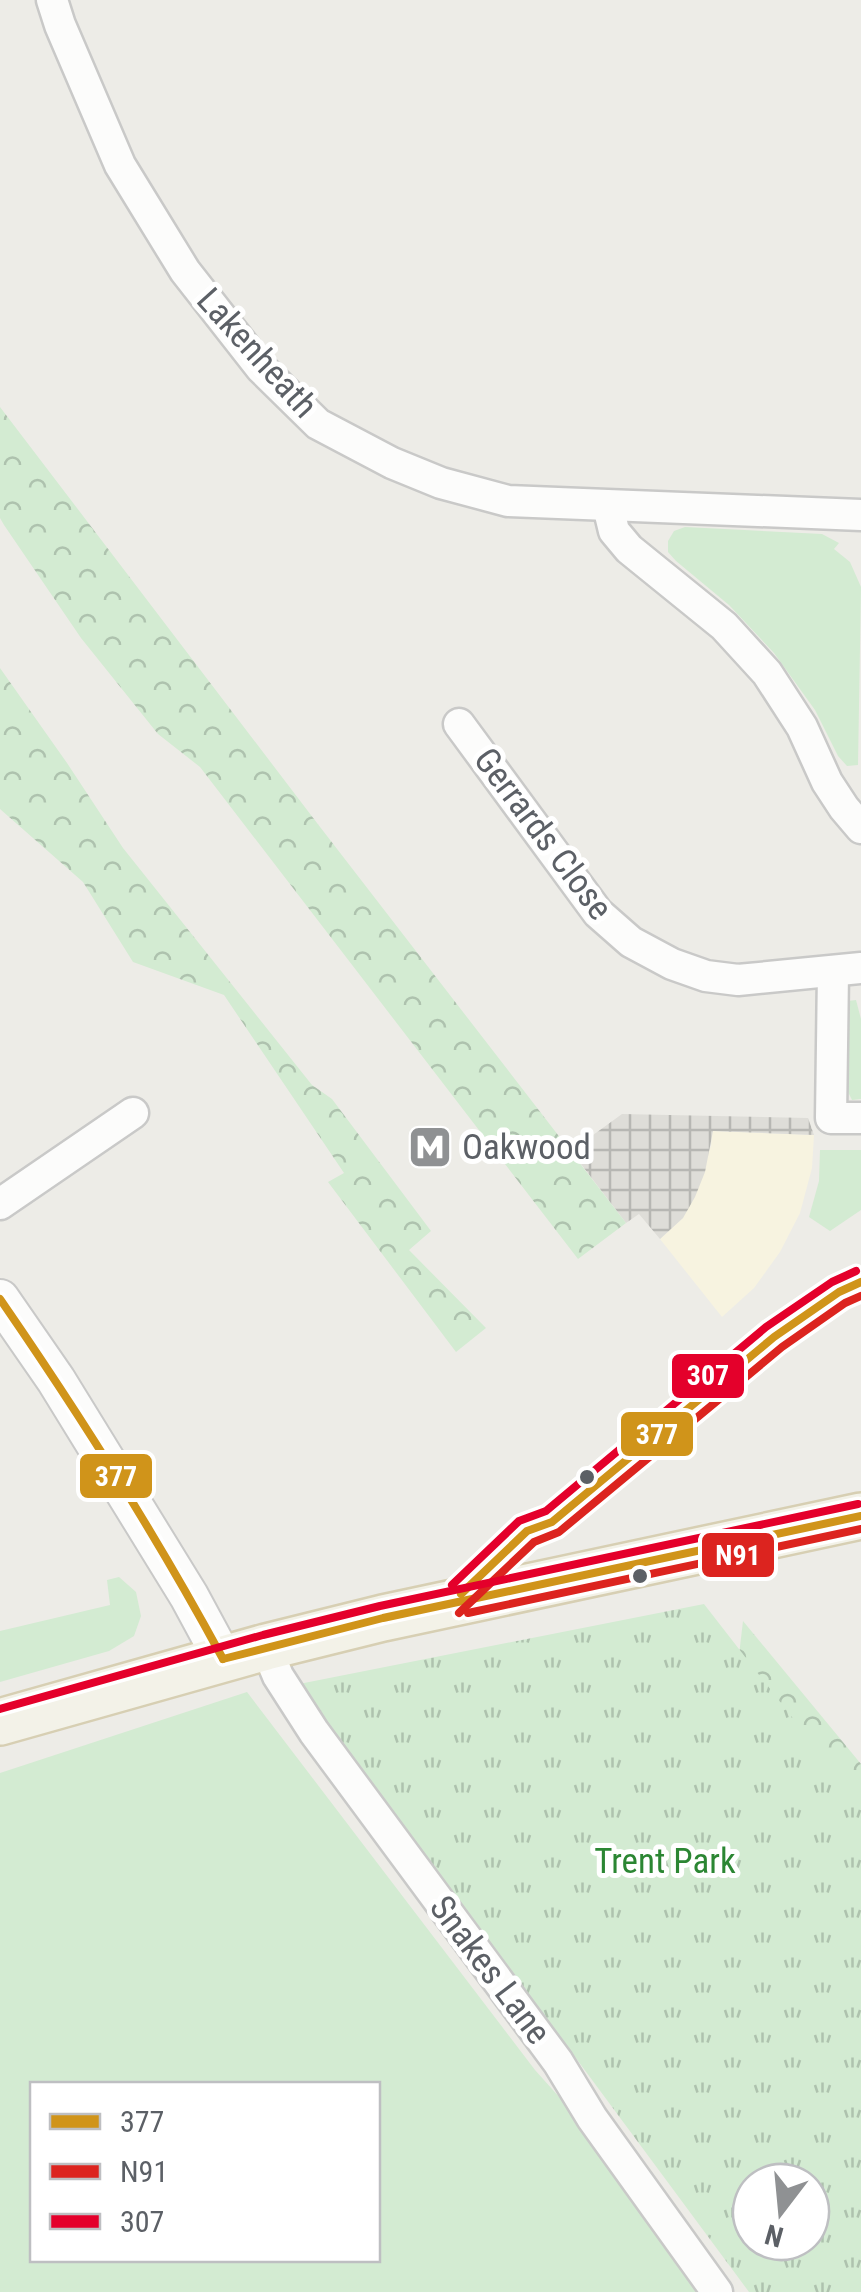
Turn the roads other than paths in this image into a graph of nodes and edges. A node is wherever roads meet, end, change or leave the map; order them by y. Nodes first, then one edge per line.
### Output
1 (52, 0) edge
2 (608, 506) junction
3 (861, 516) edge
4 (459, 724) dead end
5 (861, 828) edge
6 (847, 970) edge
7 (133, 1113) dead end
8 (861, 1118) edge
9 (0, 1204) edge
10 (0, 1299) edge
11 (861, 1516) edge
12 (266, 1647) junction
13 (223, 1659) junction
14 (0, 1722) edge
15 (717, 2292) edge

1 - 2 street, Lakenheath
2 - 3 street, Lakenheath
2 - 5 street
4 - 6 street, Gerrards Close
6 - 8 street
7 - 9 street
10 - 13 street
11 - 12 main road
12 - 13 main road
12 - 15 street, Snakes Lane
13 - 14 main road

